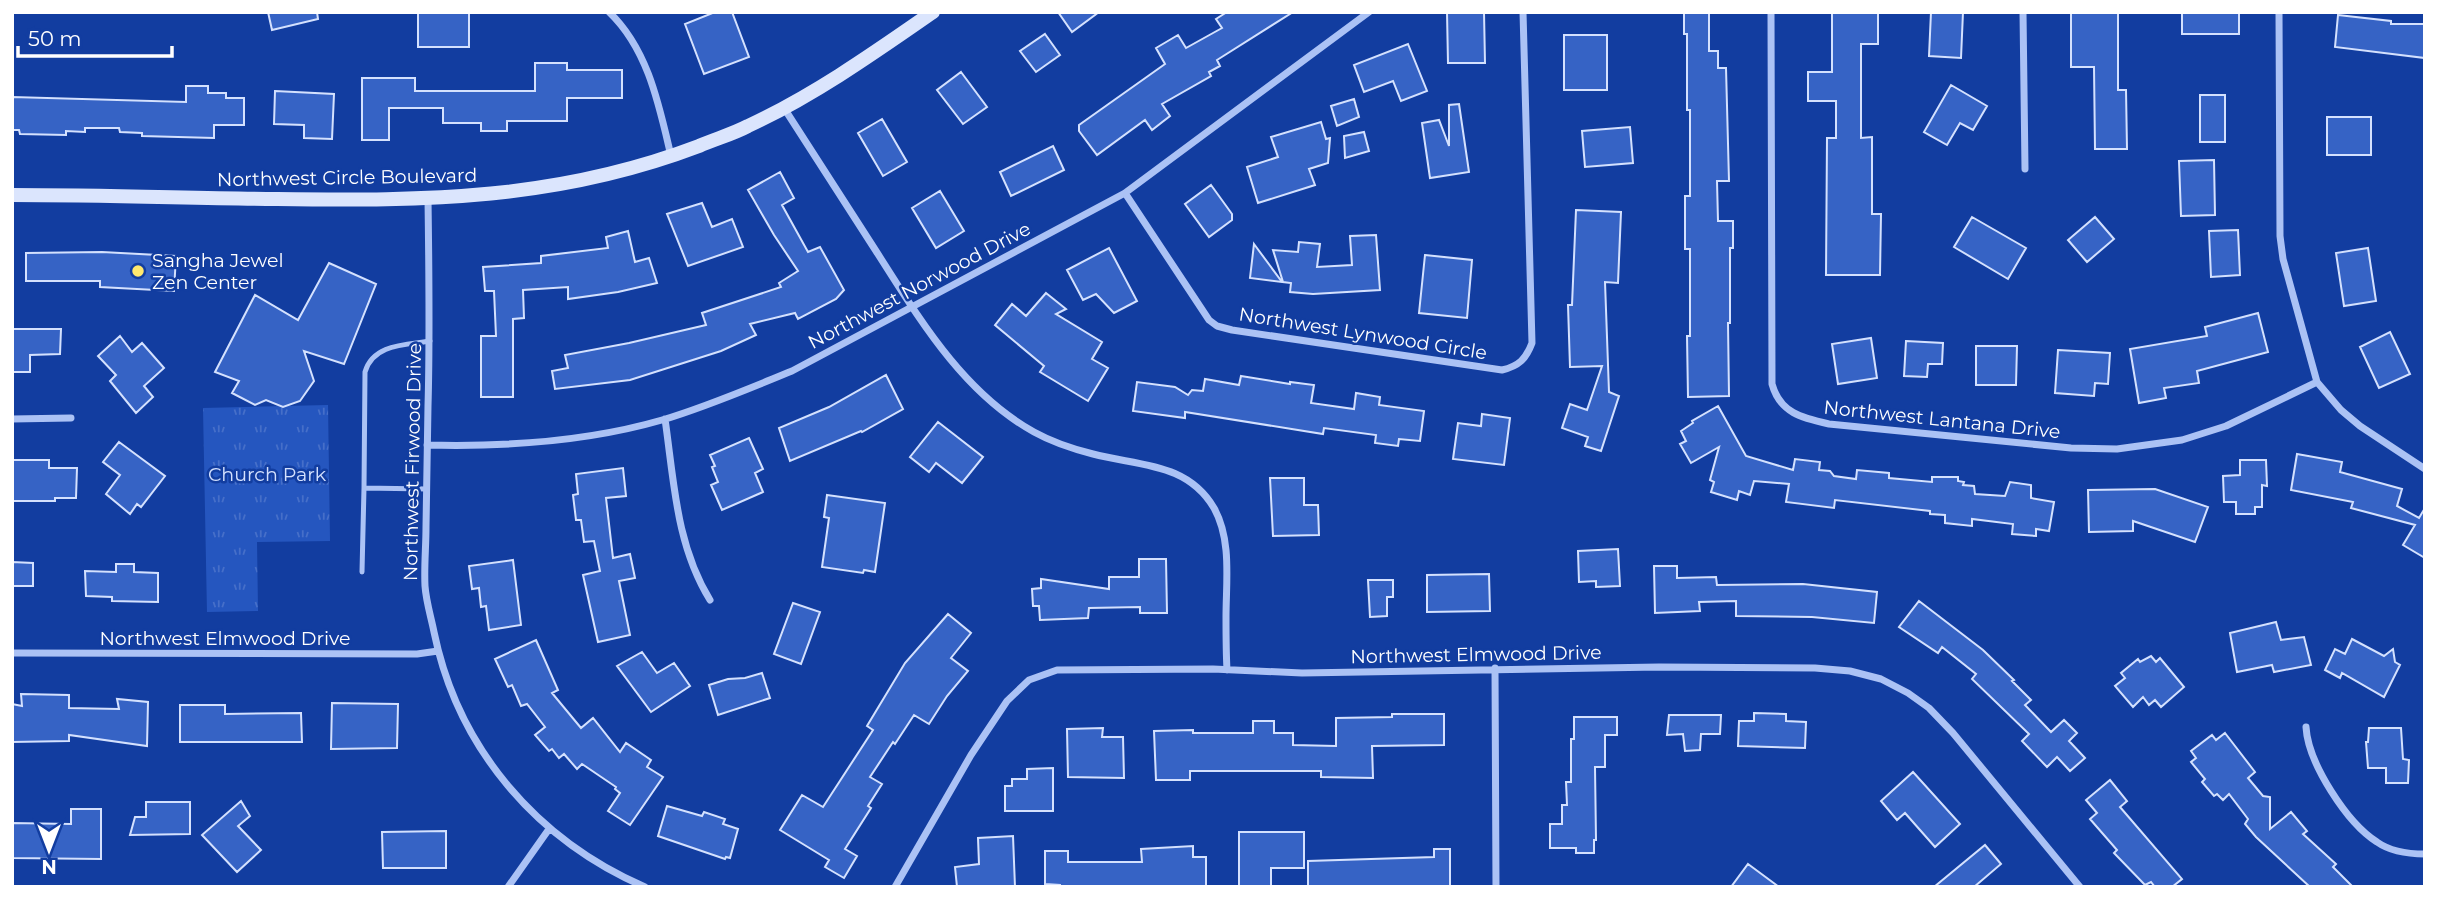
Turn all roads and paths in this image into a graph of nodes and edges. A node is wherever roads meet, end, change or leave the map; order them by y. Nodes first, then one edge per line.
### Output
1 (609, 12) edge
2 (933, 12) edge
3 (1369, 12) edge
4 (1523, 12) edge
5 (1771, 12) edge
6 (2023, 12) edge
7 (2278, 12) edge
8 (784, 108) junction
9 (671, 156) junction
10 (2025, 169) dead end
11 (1125, 192) junction
12 (12, 195) edge
13 (428, 199) junction
14 (912, 307) junction
15 (430, 341) junction
16 (2318, 382) junction
17 (71, 418) dead end
18 (12, 419) edge
19 (664, 419) junction
20 (427, 445) junction
21 (2425, 470) edge
22 (364, 488) junction
23 (426, 489) junction
24 (362, 572) dead end
25 (710, 600) dead end
26 (438, 651) junction
27 (12, 653) edge
28 (1495, 668) junction
29 (1227, 670) junction
30 (2306, 727) dead end
31 (549, 829) junction
32 (2425, 854) edge
33 (2079, 886) edge
34 (508, 887) edge
35 (645, 887) edge
36 (895, 887) edge
37 (1496, 887) edge

1 - 9 street
2 - 8 main road, Northwest Circle Boulevard
3 - 11 street, Northwest Norwood Drive
4 - 11 street, Northwest Lynwood Circle
5 - 16 street, Northwest Lantana Drive
6 - 10 street
7 - 16 street
8 - 9 main road, Northwest Circle Boulevard
8 - 14 street
9 - 13 main road, Northwest Circle Boulevard
11 - 14 street, Northwest Norwood Drive
12 - 13 main road, Northwest Circle Boulevard
13 - 15 street, Northwest Firwood Drive
14 - 19 street, Northwest Norwood Drive
14 - 29 street
15 - 20 street, Northwest Firwood Drive
15 - 22 lane
16 - 21 street
17 - 18 street
19 - 20 street, Northwest Norwood Drive
19 - 25 street
20 - 23 street, Northwest Firwood Drive
22 - 23 lane
22 - 24 lane
23 - 26 street, Northwest Firwood Drive
26 - 27 street, Northwest Elmwood Drive
26 - 31 street, Northwest Firwood Drive
28 - 29 street, Northwest Elmwood Drive
28 - 33 street, Northwest Elmwood Drive
28 - 37 street
29 - 36 street, Northwest Elmwood Drive
30 - 32 street
31 - 34 street
31 - 35 street, Northwest Firwood Drive

